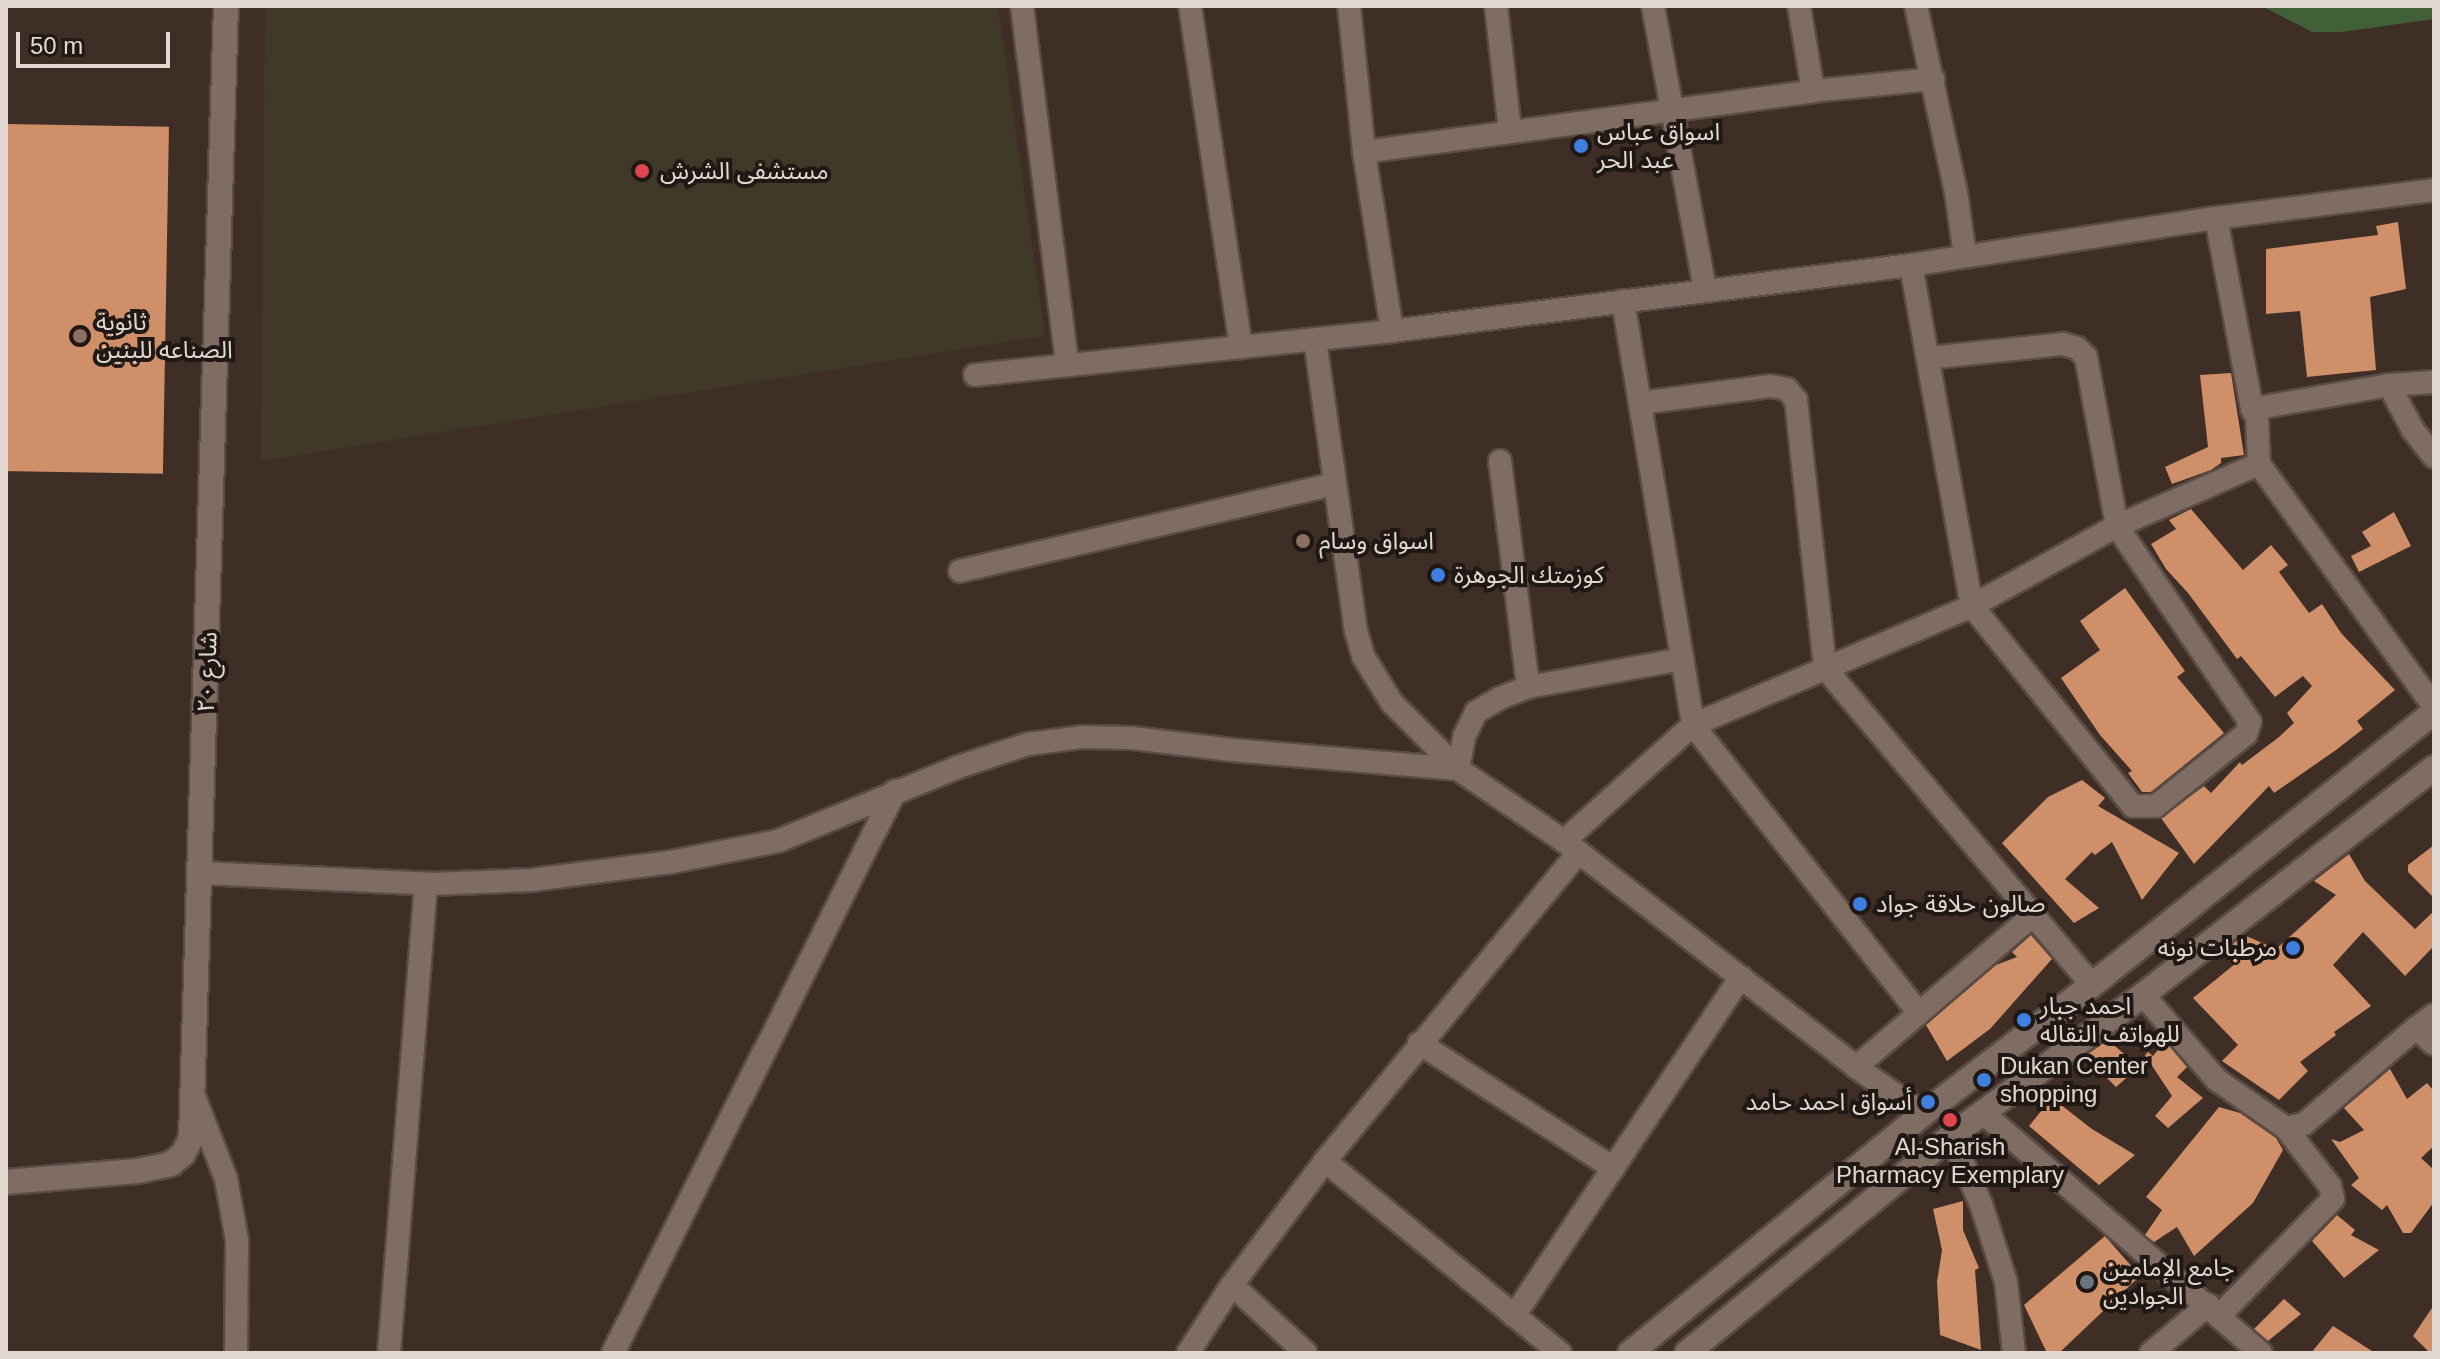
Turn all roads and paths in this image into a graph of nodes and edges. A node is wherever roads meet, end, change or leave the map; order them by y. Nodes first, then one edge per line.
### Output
1 (226, 6) edge
2 (1022, 6) edge
3 (1190, 6) edge
4 (1349, 6) edge
5 (1496, 6) edge
6 (1653, 6) edge
7 (1799, 6) edge
8 (1916, 6) edge
9 (1933, 79) junction
10 (1813, 91) junction
11 (1669, 111) junction
12 (1510, 130) junction
13 (1364, 152) junction
14 (2434, 190) edge
15 (2216, 218) junction
16 (1965, 255) junction
17 (1911, 265) junction
18 (1705, 288) junction
19 (1623, 301) junction
20 (1392, 331) junction
21 (1315, 340) junction
22 (1241, 347) junction
23 (1928, 358) junction
24 (1067, 362) junction
25 (975, 375) dead end
26 (2434, 382) edge
27 (2389, 385) junction
28 (1640, 403) junction
29 (2252, 409) junction
30 (2434, 457) edge
31 (1500, 461) dead end
32 (2259, 464) junction
33 (1333, 484) junction
34 (2117, 526) junction
35 (960, 571) dead end
36 (1972, 606) junction
37 (1682, 659) junction
38 (1825, 668) junction
39 (1528, 687) junction
40 (2434, 710) edge
41 (1693, 725) junction
42 (2434, 768) edge
43 (1458, 769) junction
44 (895, 791) junction
45 (1572, 846) junction
46 (201, 873) junction
47 (426, 884) junction
48 (2032, 916) junction
49 (1741, 977) junction
50 (2092, 985) junction
51 (2143, 995) junction
52 (2056, 1012) junction
53 (1919, 1013) junction
54 (2425, 1021) edge
55 (2080, 1042) junction
56 (1419, 1043) junction
57 (2434, 1044) edge
58 (1856, 1067) junction
59 (194, 1096) junction
60 (1983, 1113) junction
61 (1923, 1114) junction
62 (2286, 1128) junction
63 (1951, 1136) junction
64 (1325, 1161) junction
65 (1613, 1168) junction
66 (6, 1182) edge
67 (1232, 1285) junction
68 (2214, 1310) junction
69 (1514, 1316) junction
70 (236, 1353) edge
71 (389, 1353) edge
72 (613, 1353) edge
73 (1188, 1353) edge
74 (1306, 1353) edge
75 (1560, 1353) edge
76 (1630, 1353) edge
77 (1687, 1353) edge
78 (2014, 1353) edge
79 (2151, 1353) edge
80 (2261, 1353) edge

1 - 46 street, شارع ٢٠
2 - 24 street
3 - 22 street
4 - 13 street
5 - 12 street
6 - 11 street
7 - 10 street
8 - 9 street
9 - 10 street
9 - 16 street
10 - 11 street
11 - 12 street
11 - 18 street
12 - 13 street
13 - 20 street
14 - 15 street
15 - 16 street
15 - 29 street
16 - 17 street
17 - 18 street
17 - 23 street
18 - 19 street
19 - 20 street
19 - 28 street
20 - 21 street
21 - 22 street
21 - 33 street
22 - 24 street
23 - 34 street
23 - 36 street
24 - 25 street
26 - 27 street
27 - 29 street
27 - 30 street
28 - 37 street
28 - 38 street
29 - 32 street
31 - 39 street
32 - 34 street
32 - 40 street
33 - 35 street
33 - 43 street
34 - 36 street
34 - 36 street
36 - 38 street
37 - 39 street
37 - 41 street
38 - 41 street
38 - 48 street
39 - 43 street
40 - 50 street
41 - 45 street
41 - 53 street
42 - 51 street
43 - 44 street
43 - 45 street
44 - 47 street
44 - 72 street
45 - 49 street
45 - 56 street
46 - 47 street
46 - 59 street, شارع ٢٠
47 - 71 street
48 - 50 street
48 - 53 street
49 - 58 street
49 - 65 street
50 - 52 street
51 - 55 street
51 - 62 street
52 - 55 street
52 - 61 street
53 - 58 street
54 - 57 street
54 - 62 street
55 - 60 street
56 - 64 street
56 - 65 street
58 - 61 street
59 - 66 street, شارع ٢٠
59 - 70 street
60 - 63 street
60 - 68 street
61 - 76 street
62 - 68 street
63 - 77 street
63 - 78 street
64 - 67 street
64 - 69 street
65 - 69 street
67 - 73 street
67 - 74 street
68 - 79 street
68 - 80 street
69 - 75 street

